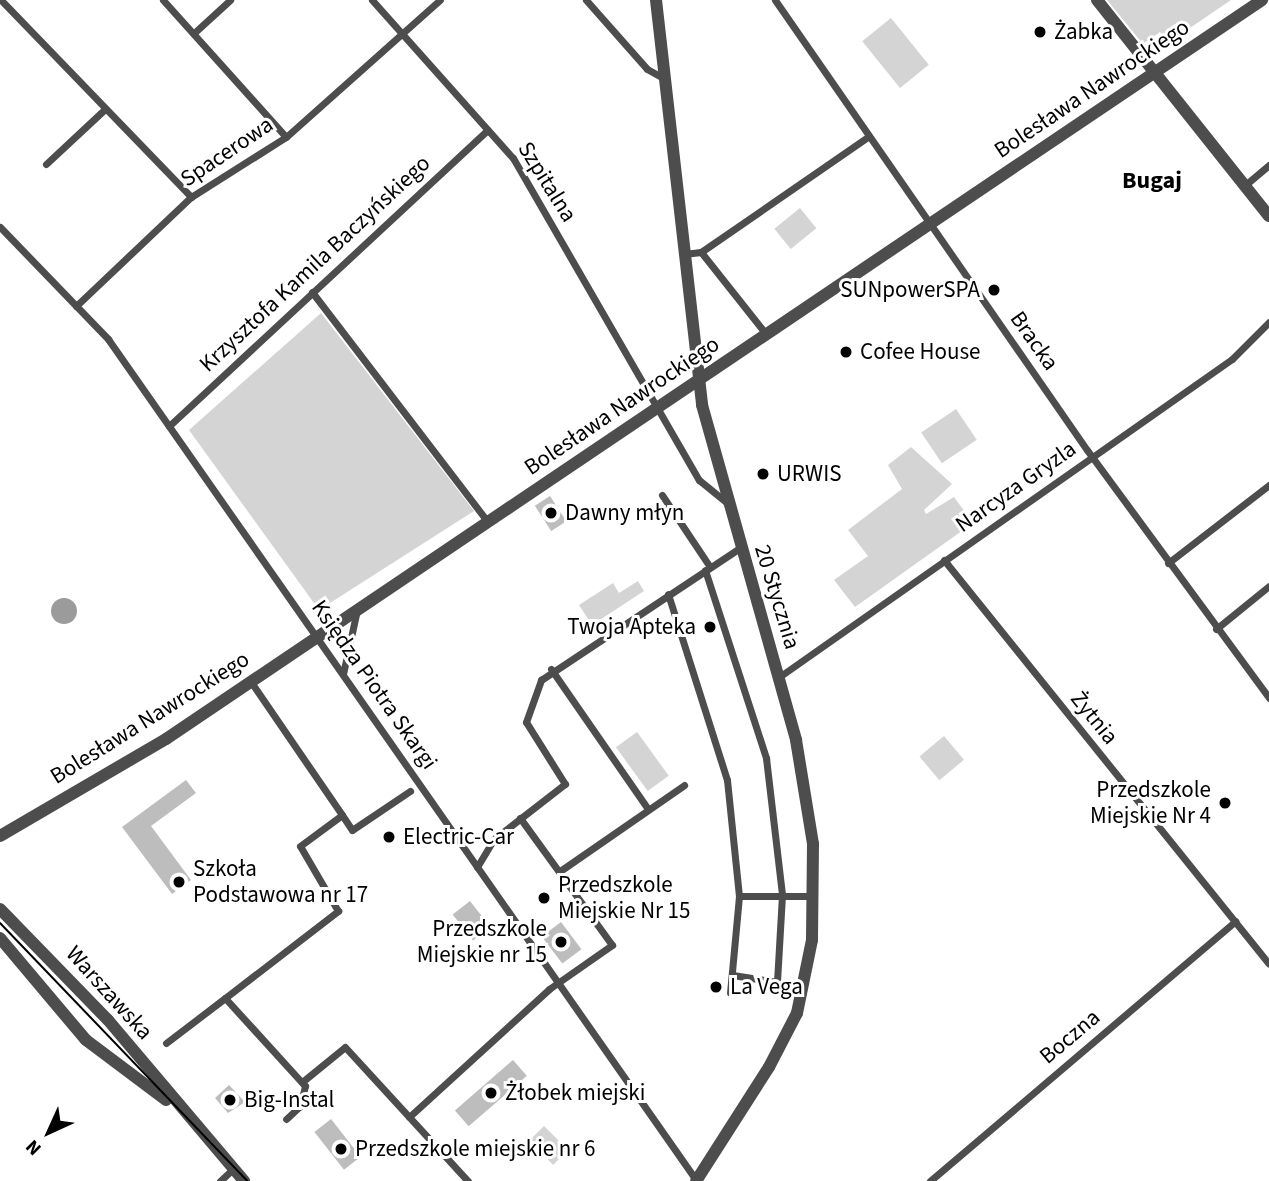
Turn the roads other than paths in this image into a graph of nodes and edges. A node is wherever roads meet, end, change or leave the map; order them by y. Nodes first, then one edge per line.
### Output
1 (1, 0) edge
2 (163, 0) edge
3 (230, 0) edge
4 (372, 0) edge
5 (440, 0) edge
6 (586, 0) edge
7 (656, 0) edge
8 (775, 0) edge
9 (1097, 0) edge
10 (1262, 0) edge
11 (194, 33) junction
12 (402, 34) junction
13 (1153, 73) junction
14 (665, 79) junction
15 (104, 110) junction
16 (488, 130) junction
17 (869, 136) junction
18 (286, 137) junction
19 (46, 164) dead end
20 (1269, 164) edge
21 (1244, 186) junction
22 (191, 197) junction
23 (1269, 216) edge
24 (930, 224) junction
25 (0, 227) edge
26 (701, 252) junction
27 (683, 254) junction
28 (312, 292) junction
29 (76, 306) junction
30 (1268, 324) edge
31 (765, 334) junction
32 (698, 380) junction
33 (657, 407) junction
34 (169, 426) junction
35 (1092, 458) junction
36 (1269, 485) edge
37 (662, 495) dead end
38 (727, 503) junction
39 (488, 522) junction
40 (740, 548) junction
41 (944, 560) junction
42 (1168, 563) junction
43 (707, 568) junction
44 (1269, 586) edge
45 (668, 594) junction
46 (357, 609) junction
47 (1216, 629) junction
48 (317, 637) junction
49 (551, 669) junction
50 (342, 674) junction
51 (779, 677) junction
52 (251, 682) junction
53 (1269, 698) edge
54 (684, 785) dead end
55 (410, 791) dead end
56 (648, 809) junction
57 (342, 816) junction
58 (520, 818) junction
59 (0, 836) edge
60 (477, 867) junction
61 (561, 871) junction
62 (782, 895) junction
63 (739, 896) junction
64 (814, 896) junction
65 (0, 909) edge
66 (1235, 921) junction
67 (0, 938) edge
68 (1266, 954) edge
69 (1269, 964) edge
70 (733, 975) junction
71 (559, 982) junction
72 (730, 993) dead end
73 (225, 998) junction
74 (166, 1042) dead end
75 (302, 1082) junction
76 (180, 1111) junction
77 (409, 1117) junction
78 (286, 1119) dead end
79 (233, 1169) junction
80 (220, 1181) edge
81 (244, 1181) edge
82 (468, 1181) edge
83 (696, 1181) edge
84 (930, 1181) edge

1 - 15 street
2 - 11 street
3 - 11 street
4 - 12 street, Szpitalna
5 - 12 street, Spacerowa
6 - 14 street
7 - 14 street, 20 Stycznia
8 - 17 street, Bracka
9 - 13 street
10 - 13 street, Bolesława Nawrockiego
11 - 18 street
12 - 16 street, Szpitalna
12 - 18 street, Spacerowa
13 - 21 street
13 - 24 street, Bolesława Nawrockiego
14 - 27 street, 20 Stycznia
15 - 19 street
15 - 22 street
16 - 28 street, Krzysztofa Kamila Baczyńskiego
16 - 33 street, Szpitalna
17 - 24 street, Bracka
17 - 26 street
18 - 22 street, Spacerowa
20 - 21 street
21 - 23 street
22 - 29 street, Spacerowa
24 - 31 street, Bolesława Nawrockiego
24 - 35 street, Bracka
25 - 29 street, Księdza Piotra Skargi
26 - 27 street
26 - 31 street
27 - 32 street, 20 Stycznia
28 - 34 street, Krzysztofa Kamila Baczyńskiego
28 - 39 street
29 - 34 street, Księdza Piotra Skargi
30 - 35 street, Narcyza Gryzla
31 - 32 street, Bolesława Nawrockiego
32 - 33 street, Bolesława Nawrockiego
32 - 38 street, 20 Stycznia
33 - 38 street, Szpitalna
33 - 39 street, Bolesława Nawrockiego
34 - 48 street, Księdza Piotra Skargi
35 - 41 street, Narcyza Gryzla
35 - 42 street, Bracka
36 - 42 street
37 - 43 street
38 - 40 street, 20 Stycznia
39 - 46 street, Bolesława Nawrockiego
40 - 43 street
40 - 51 street, 20 Stycznia
41 - 51 street, Narcyza Gryzla
41 - 66 street, Żytnia
42 - 47 street, Bracka
43 - 45 street
43 - 62 street
44 - 47 street
45 - 49 street
45 - 63 street
46 - 48 street, Bolesława Nawrockiego
46 - 50 street
47 - 53 street, Bracka
48 - 50 street, Księdza Piotra Skargi
48 - 52 street, Bolesława Nawrockiego
49 - 56 street
49 - 58 street
50 - 60 street, Księdza Piotra Skargi
51 - 64 street, 20 Stycznia
52 - 57 street
52 - 59 street, Bolesława Nawrockiego
54 - 56 street
55 - 57 street
56 - 61 street
57 - 73 street
58 - 60 street
58 - 61 street
60 - 71 street, Księdza Piotra Skargi
61 - 71 street
62 - 63 street
62 - 64 street
62 - 70 street
63 - 70 street
64 - 83 street, 20 Stycznia
65 - 76 street, Warszawska
66 - 68 street, Żytnia
66 - 84 street, Boczna
67 - 76 street, Warszawska
68 - 69 street, Żytnia
70 - 72 street
71 - 77 street
71 - 83 street, Księdza Piotra Skargi
73 - 74 street
73 - 75 street
75 - 77 street
75 - 78 street
76 - 79 street, Warszawska
77 - 82 street
79 - 80 street
79 - 81 street, Warszawska

